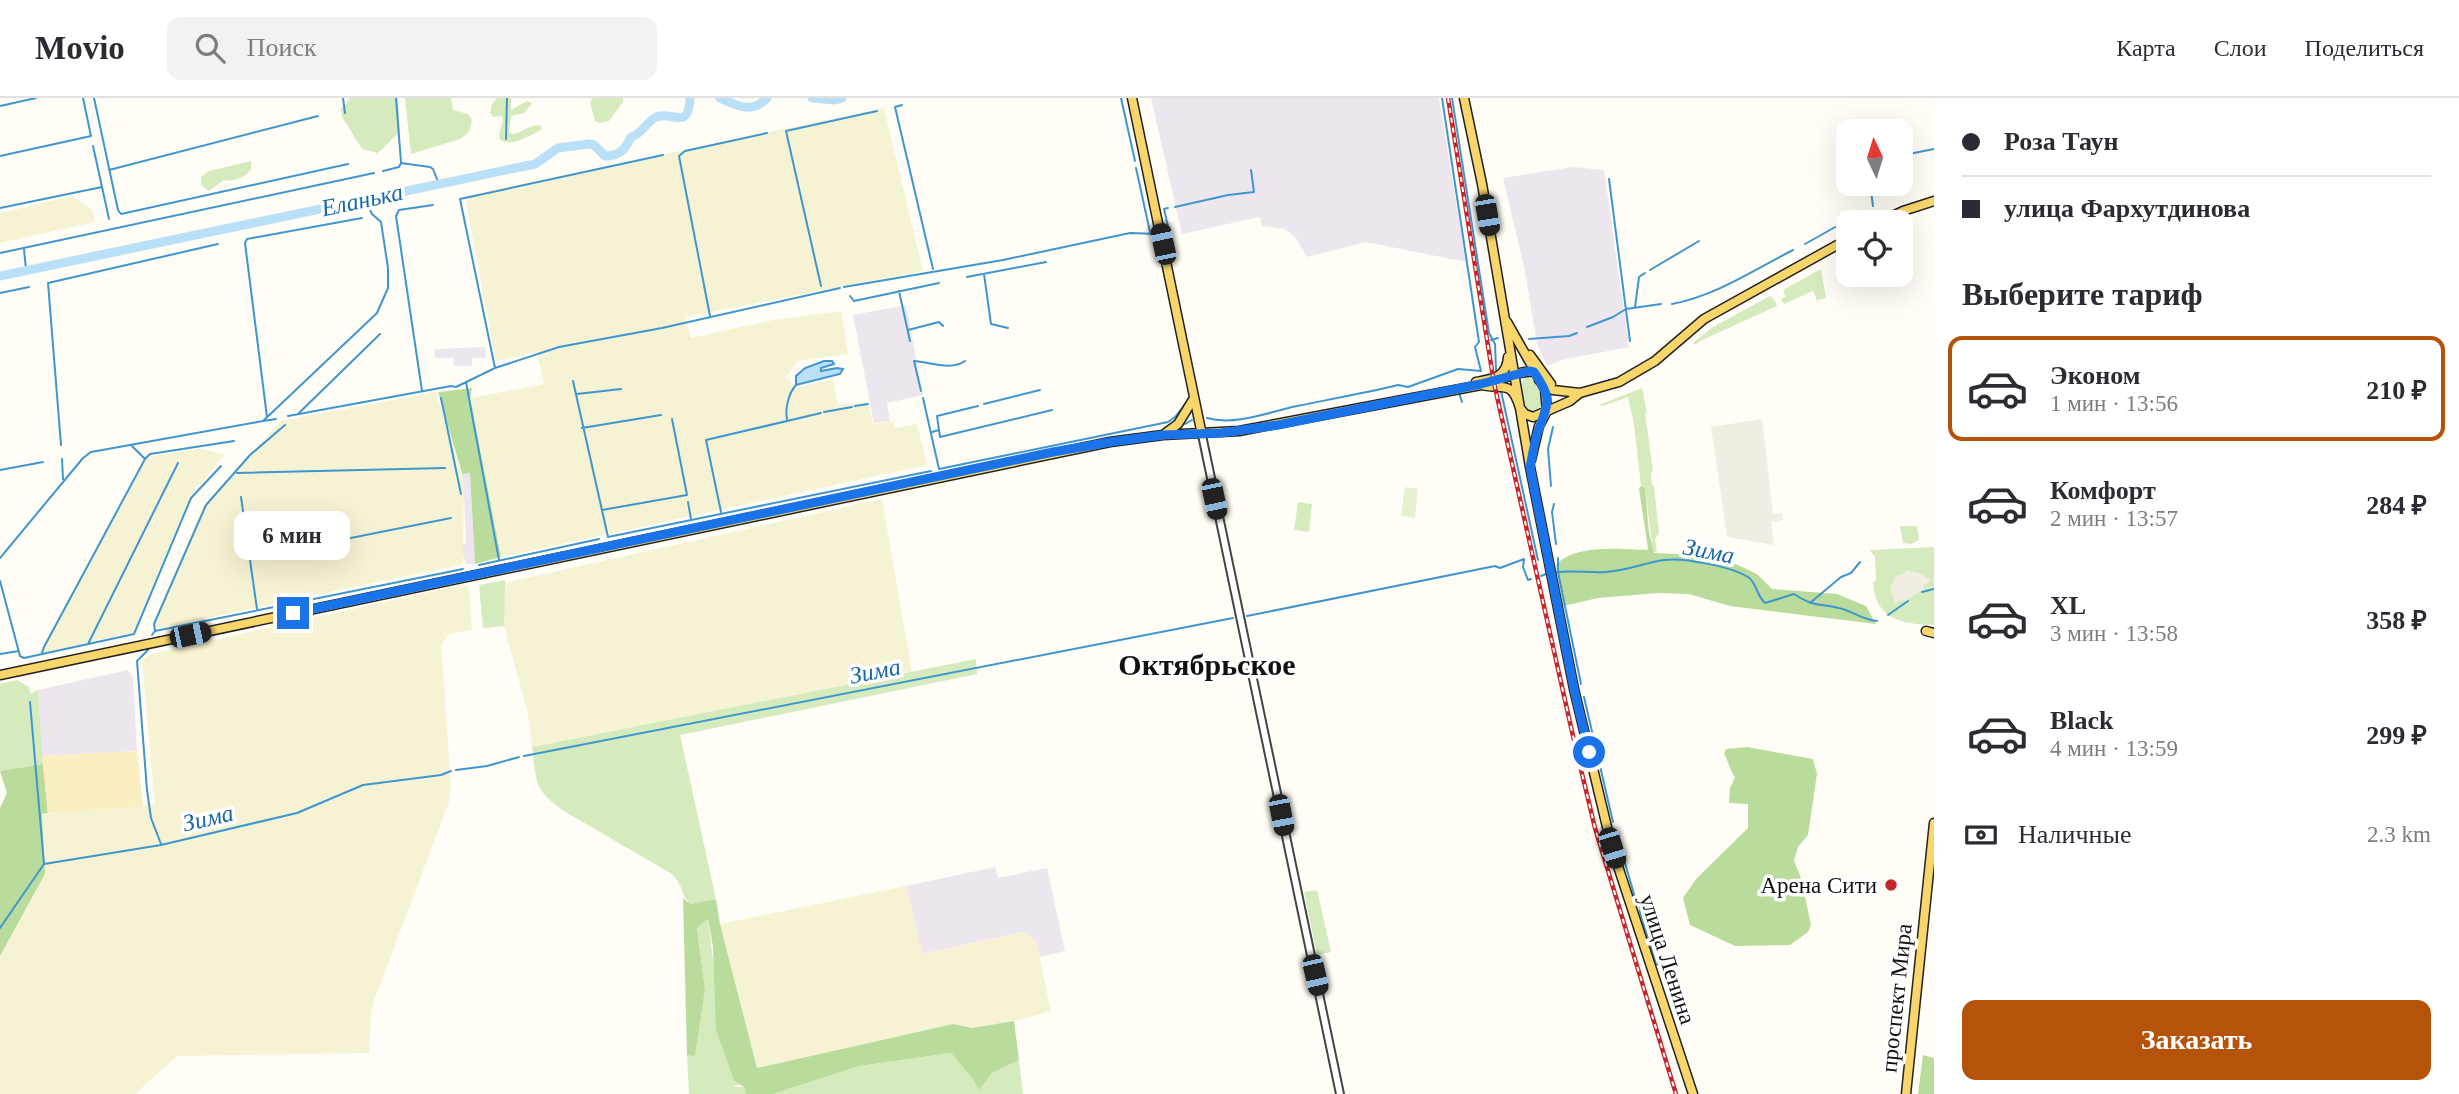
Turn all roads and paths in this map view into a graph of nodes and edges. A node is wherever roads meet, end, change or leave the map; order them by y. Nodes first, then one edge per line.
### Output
1 (1132, 98) edge
2 (1464, 98) edge
3 (1934, 201) edge
4 (1906, 210) edge
5 (1836, 247) edge
6 (1504, 317) junction
7 (1507, 342) junction
8 (1521, 349) junction
9 (1516, 376) junction
10 (1536, 376) junction
11 (1481, 384) junction
12 (1580, 393) junction
13 (1426, 395) junction
14 (1195, 398) junction
15 (1520, 408) junction
16 (1547, 411) junction
17 (1163, 435) junction
18 (1202, 435) junction
19 (1530, 467) junction
20 (0, 675) edge
21 (1934, 823) edge
22 (1340, 1094) edge
23 (1693, 1094) edge
24 (1906, 1094) edge

1 - 14 main road
2 - 6 main road
3 - 4 main road
5 - 12 main road
6 - 7 main road
6 - 8 main road
7 - 9 main road
7 - 13 main road
8 - 10 main road
8 - 12 main road
9 - 10 main road
9 - 11 main road
9 - 15 main road, улица Ленина
10 - 12 main road
10 - 16 main road
11 - 13 main road
11 - 15 main road
12 - 16 main road
13 - 18 main road
14 - 17 main road
14 - 18 main road
15 - 16 main road
15 - 19 main road, улица Ленина
16 - 19 main road, улица Ленина
17 - 18 main road
17 - 20 main road
18 - 22 street
19 - 23 main road, улица Ленина
21 - 24 main road, проспект Мира

